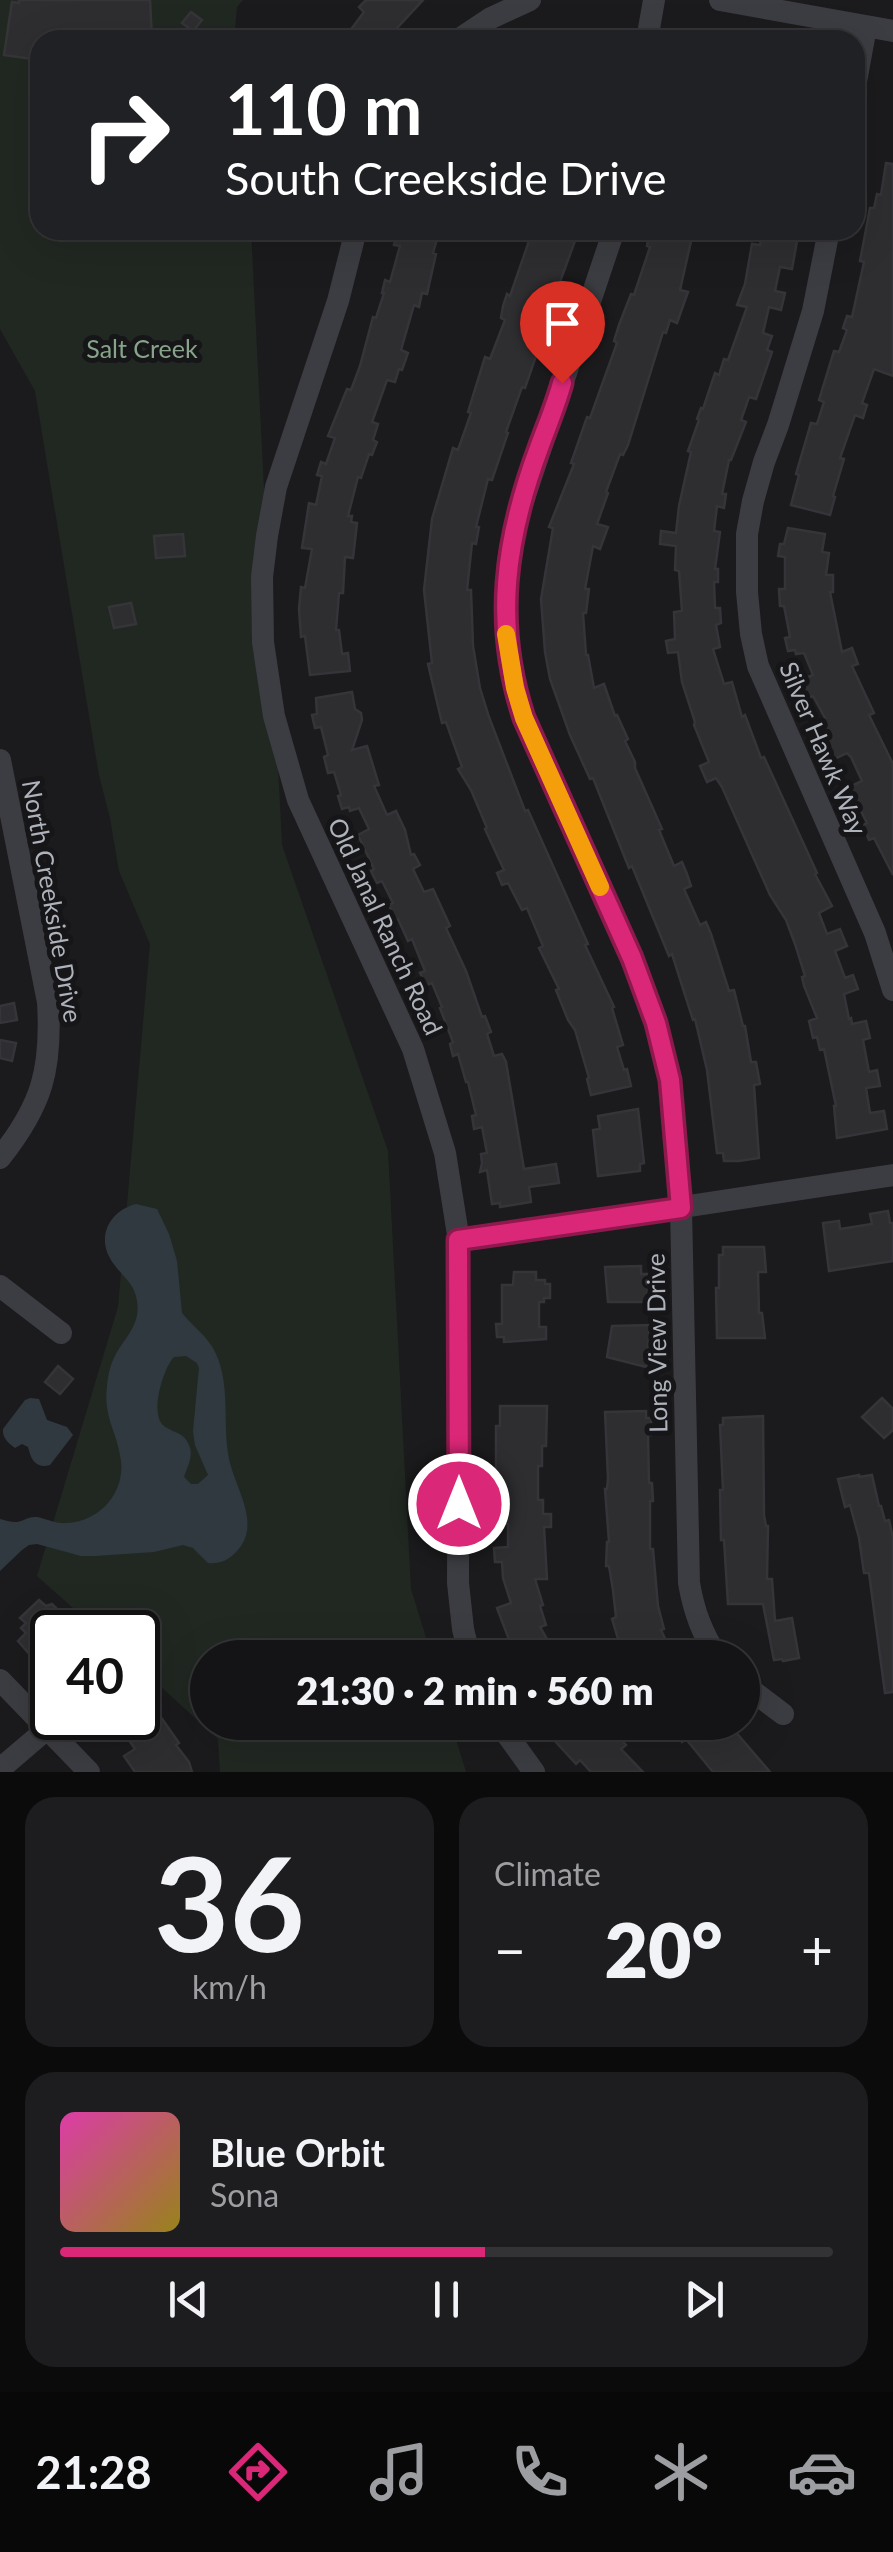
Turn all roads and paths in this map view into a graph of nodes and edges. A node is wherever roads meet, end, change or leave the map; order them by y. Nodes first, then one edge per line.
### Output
1 (530, 0) edge
2 (654, 0) edge
3 (720, 0) edge
4 (866, 26) junction
5 (473, 30) edge
6 (649, 30) edge
7 (893, 31) edge
8 (865, 32) edge
9 (353, 240) edge
10 (611, 240) edge
11 (827, 240) edge
12 (0, 760) edge
13 (893, 990) edge
14 (0, 1158) edge
15 (893, 1175) edge
16 (681, 1208) junction
17 (458, 1240) junction
18 (0, 1286) edge
19 (61, 1333) dead end
20 (466, 1640) edge
21 (706, 1640) edge
22 (0, 1680) edge
23 (760, 1696) edge
24 (30, 1710) edge
25 (784, 1714) dead end
26 (34, 1740) edge
27 (59, 1740) edge
28 (511, 1740) edge
29 (0, 1768) edge
30 (89, 1772) edge
31 (534, 1772) edge

1 - 5 street
2 - 6 street
3 - 4 street
4 - 7 street
4 - 8 street
9 - 17 street, Old Janal Ranch Road
10 - 16 street, Long View Drive
11 - 13 street, Silver Hawk Way
12 - 14 street, North Creekside Drive
15 - 16 street
16 - 17 street
16 - 21 street, Long View Drive
17 - 20 street, Old Janal Ranch Road
18 - 19 street
22 - 24 street
23 - 25 street
26 - 29 street
27 - 30 street
28 - 31 street

